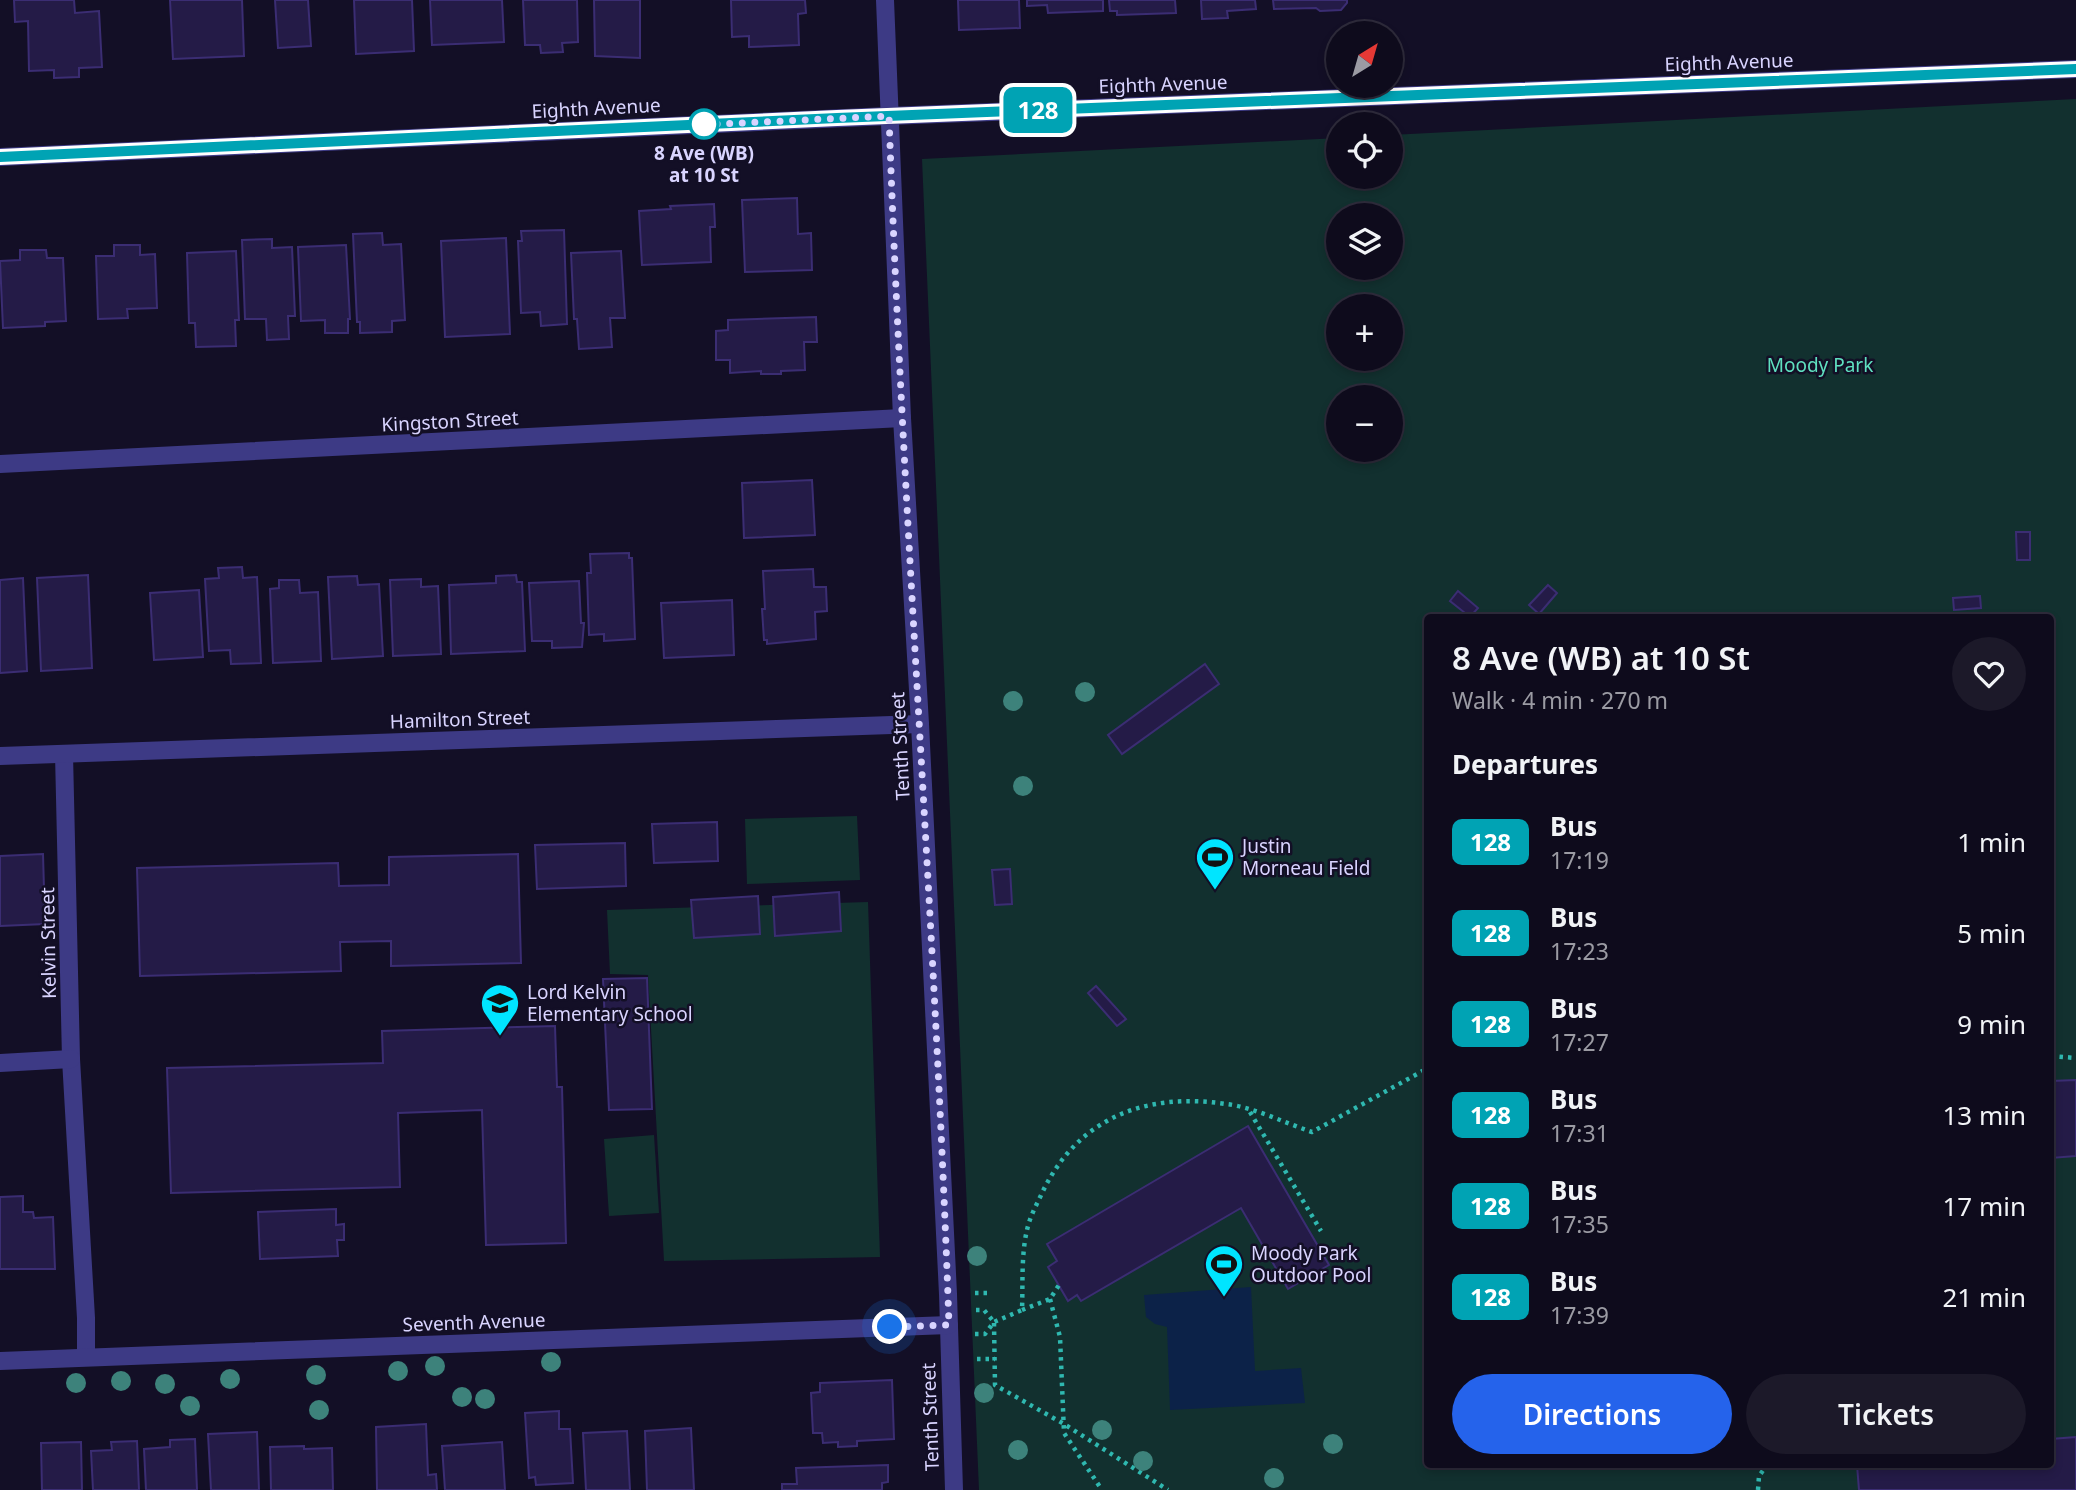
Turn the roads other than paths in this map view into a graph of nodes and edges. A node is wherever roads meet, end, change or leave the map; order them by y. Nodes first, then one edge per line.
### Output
1 (885, 0) edge
2 (2076, 69) edge
3 (889, 116) junction
4 (0, 157) edge
5 (902, 418) junction
6 (0, 464) edge
7 (920, 724) junction
8 (64, 754) junction
9 (0, 756) edge
10 (71, 1059) junction
11 (0, 1063) edge
12 (949, 1325) junction
13 (86, 1357) junction
14 (0, 1361) edge
15 (954, 1490) edge

1 - 3 street, Tenth Street
2 - 3 street, Eighth Avenue
3 - 4 street, Eighth Avenue
3 - 5 street, Tenth Street
5 - 6 street, Kingston Street
5 - 7 street, Tenth Street
7 - 8 street, Hamilton Street
7 - 12 street, Tenth Street
8 - 9 street, Hamilton Street
8 - 10 street, Kelvin Street
10 - 11 street
10 - 13 street, Kelvin Street
12 - 13 street, Seventh Avenue
12 - 15 street, Tenth Street
13 - 14 street, Seventh Avenue

